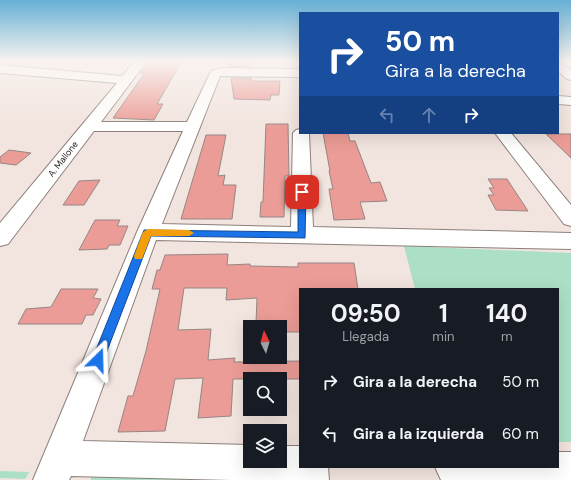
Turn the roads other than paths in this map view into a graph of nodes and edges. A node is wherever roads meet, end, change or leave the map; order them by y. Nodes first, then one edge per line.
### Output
1 (122, 83) edge
2 (211, 83) edge
3 (559, 100) edge
4 (571, 101) edge
5 (89, 126) junction
6 (192, 128) junction
7 (301, 134) edge
8 (504, 134) edge
9 (571, 219) edge
10 (148, 232) junction
11 (1, 234) edge
12 (302, 235) junction
13 (571, 241) edge
14 (299, 464) edge
15 (310, 468) edge
16 (492, 468) edge
17 (55, 469) edge
18 (571, 470) edge
19 (311, 480) edge

1 - 5 street, A. Mallone
2 - 6 street
3 - 4 street
5 - 6 street
5 - 11 street, A. Mallone
6 - 10 street
7 - 12 street
8 - 9 street
10 - 12 street
10 - 17 street
12 - 13 street
14 - 17 street
15 - 19 street
16 - 18 street

